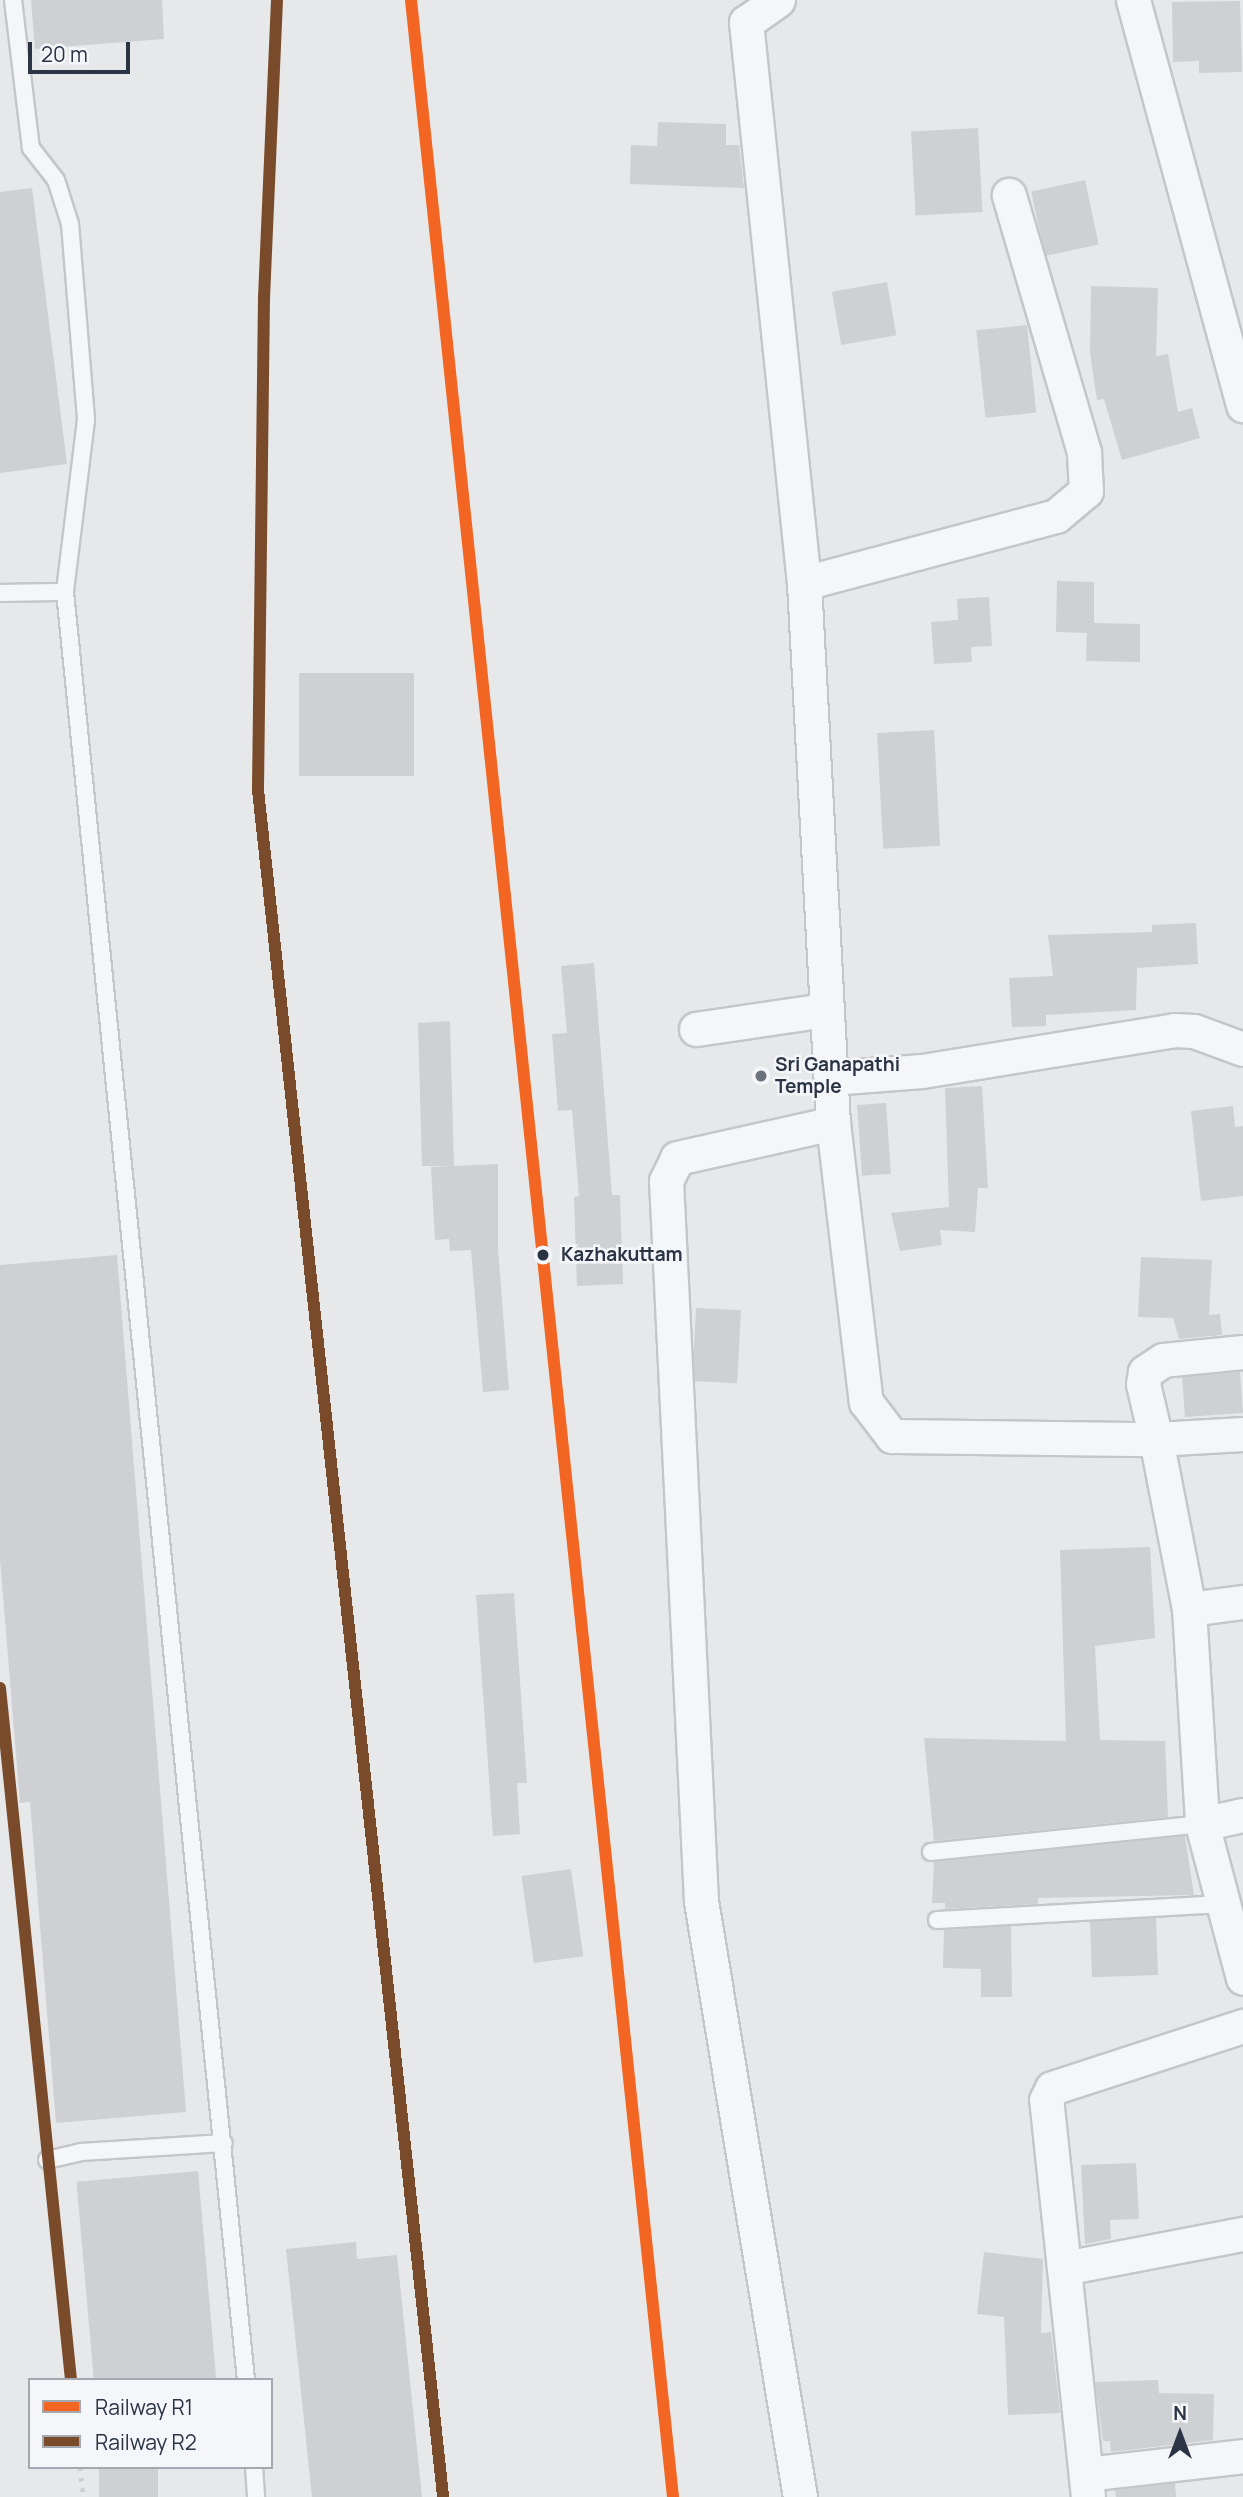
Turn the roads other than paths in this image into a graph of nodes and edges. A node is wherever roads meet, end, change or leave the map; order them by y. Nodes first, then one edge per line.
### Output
1 (13, 0) edge
2 (778, 0) edge
3 (1133, 0) edge
4 (745, 11) edge
5 (1009, 195) dead end
6 (1243, 405) edge
7 (804, 583) junction
8 (65, 592) junction
9 (0, 593) edge
10 (825, 1010) junction
11 (696, 1029) dead end
12 (1243, 1049) edge
13 (831, 1079) junction
14 (833, 1123) junction
15 (1243, 1352) edge
16 (1243, 1434) edge
17 (1156, 1438) junction
18 (1243, 1602) edge
19 (1189, 1609) junction
20 (1243, 1815) edge
21 (1202, 1824) junction
22 (931, 1852) dead end
23 (1220, 1904) junction
24 (937, 1920) dead end
25 (1241, 1964) edge
26 (1243, 2026) edge
27 (223, 2143) junction
28 (47, 2160) dead end
29 (1243, 2234) edge
30 (1064, 2268) junction
31 (246, 2378) edge
32 (1243, 2456) edge
33 (254, 2469) edge
34 (1087, 2486) edge
35 (257, 2497) edge
36 (800, 2497) edge

1 - 8 lane
2 - 4 street
3 - 6 street
4 - 7 street
5 - 7 street
7 - 10 street
8 - 9 lane
8 - 27 lane
10 - 11 street
10 - 13 street
12 - 13 street
13 - 14 street
14 - 17 street
14 - 36 street
15 - 17 street
16 - 17 street
17 - 19 street
18 - 19 street
19 - 21 street
20 - 21 street
21 - 22 lane
21 - 23 street
23 - 24 lane
23 - 25 street
26 - 30 street
27 - 28 lane
27 - 31 lane
29 - 30 street
30 - 34 street
32 - 34 street
33 - 35 lane

